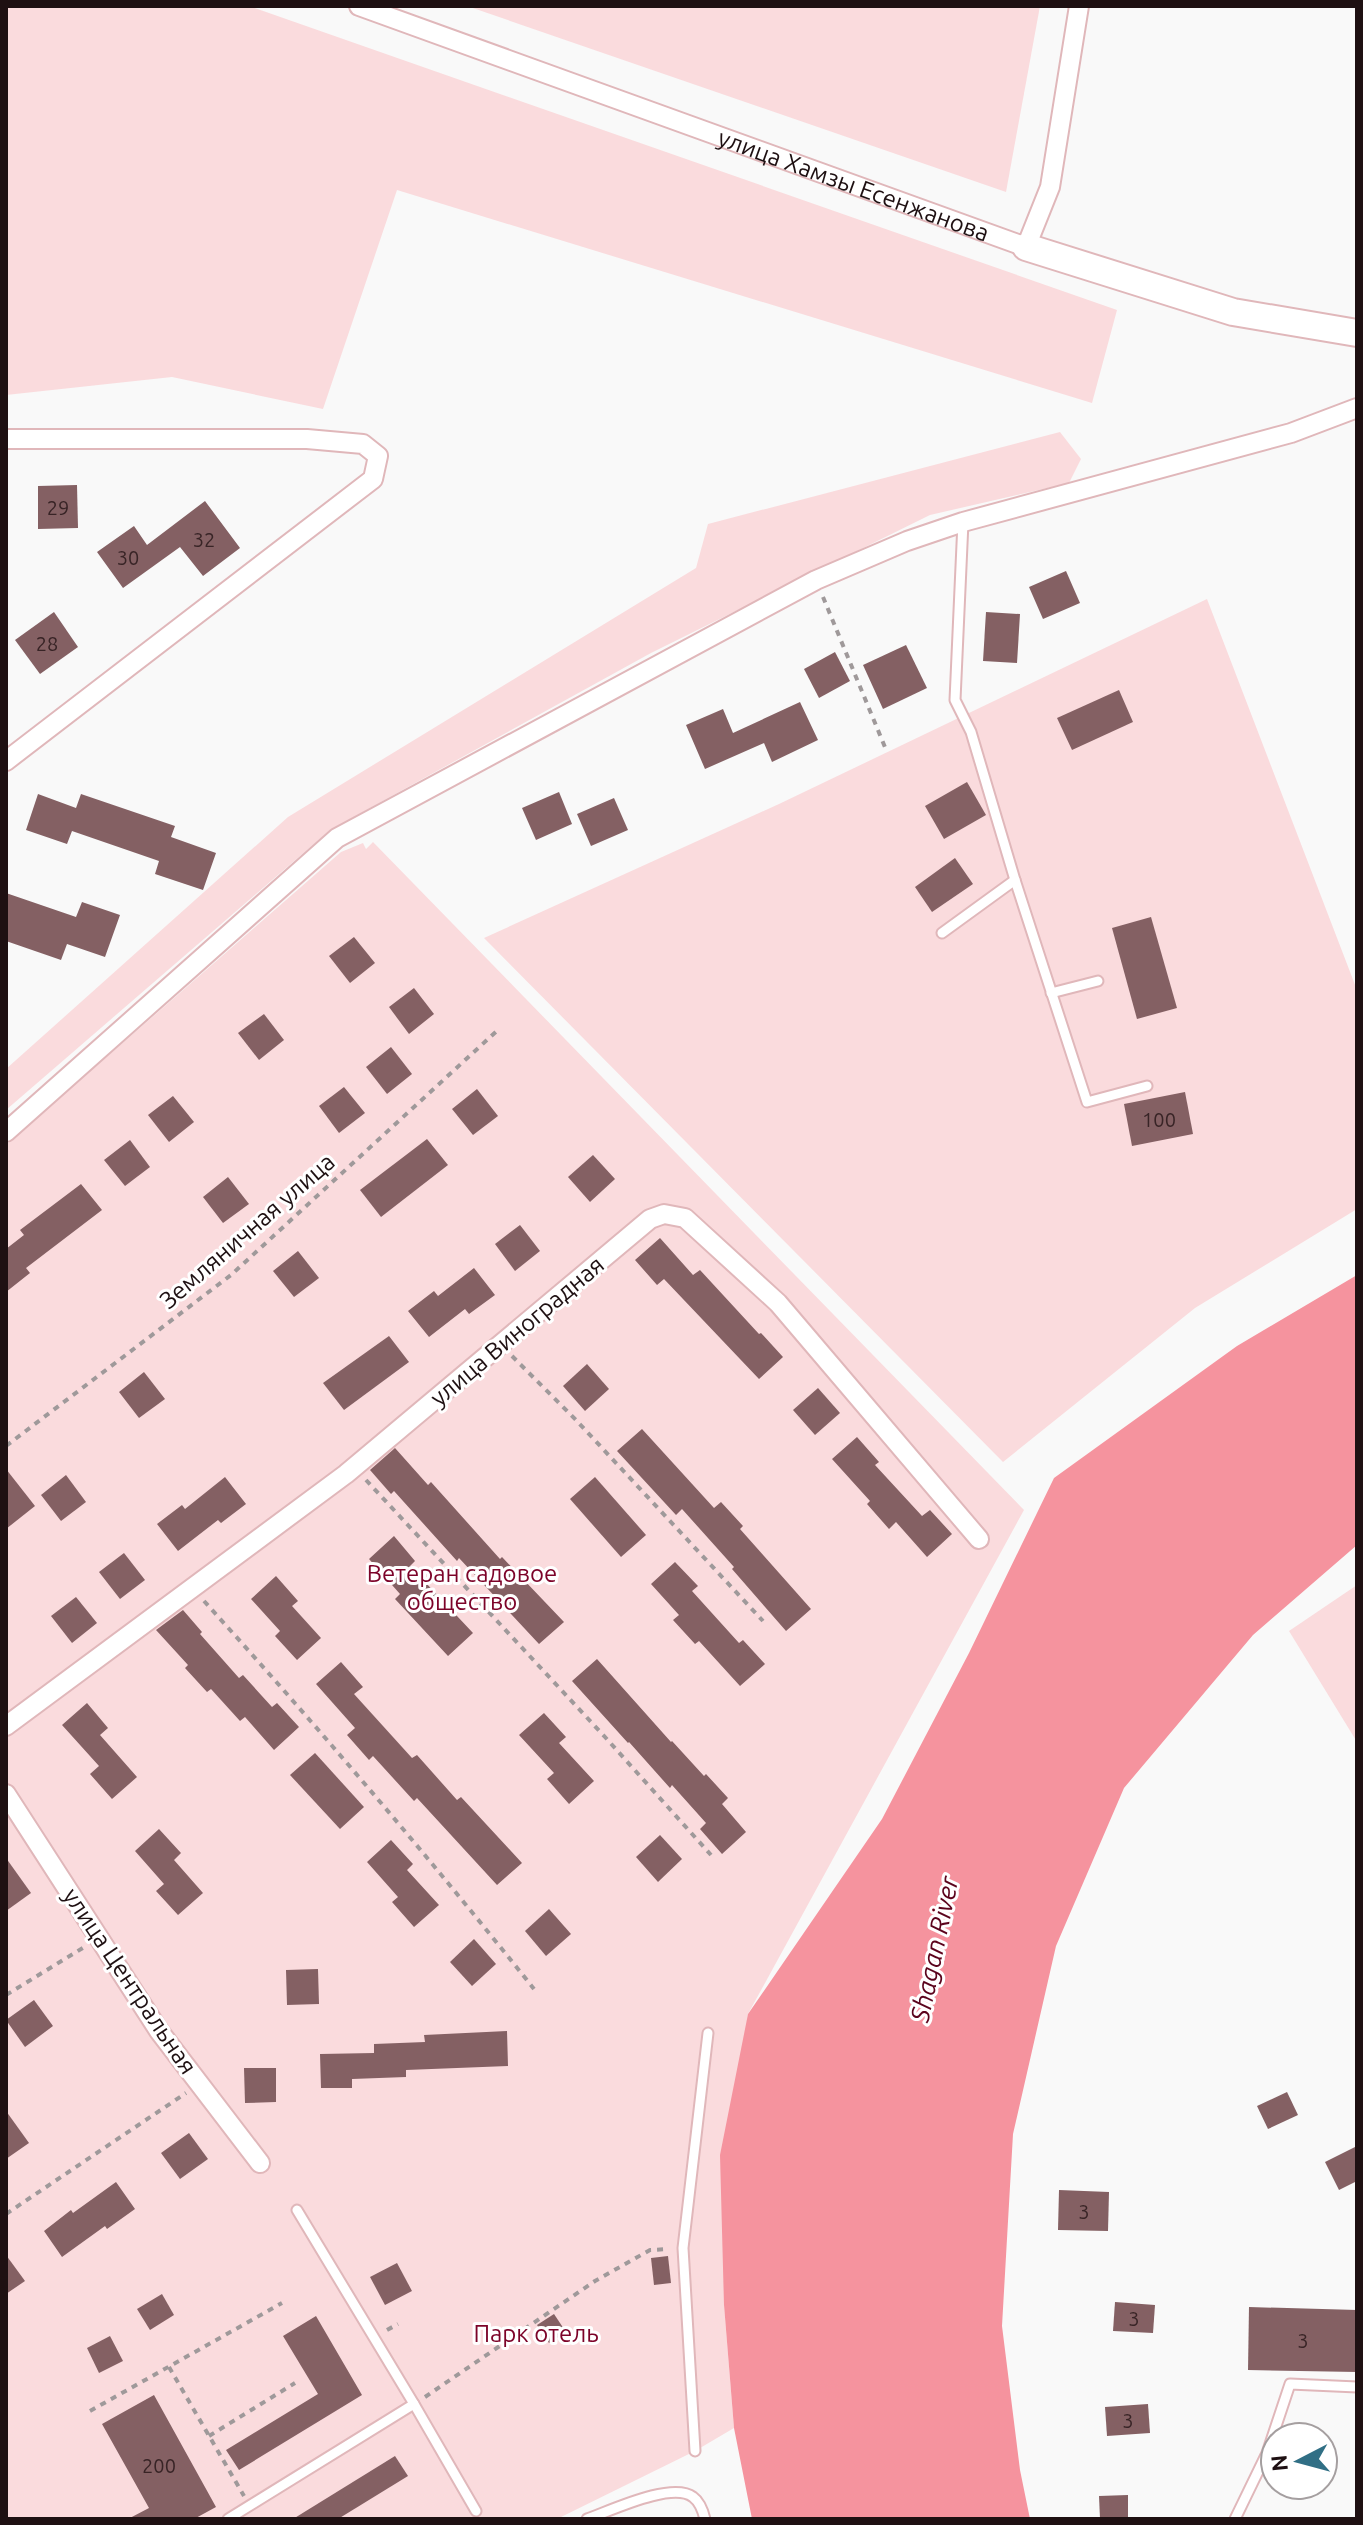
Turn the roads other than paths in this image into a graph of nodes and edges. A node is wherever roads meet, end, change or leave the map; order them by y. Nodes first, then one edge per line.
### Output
1 (359, 6) edge
2 (1079, 6) edge
3 (1026, 247) junction
4 (1357, 333) edge
5 (1357, 408) edge
6 (6, 439) edge
7 (963, 522) junction
8 (6, 761) edge
9 (1015, 880) junction
10 (942, 933) dead end
11 (1098, 981) dead end
12 (1051, 993) junction
13 (1147, 1086) dead end
14 (6, 1132) edge
15 (979, 1539) dead end
16 (6, 1726) edge
17 (6, 1794) edge
18 (708, 2033) dead end
19 (260, 2163) dead end
20 (297, 2210) dead end
21 (1357, 2387) edge
22 (414, 2404) junction
23 (695, 2451) dead end
24 (476, 2511) dead end
25 (228, 2519) edge
26 (587, 2519) edge
27 (705, 2519) edge
28 (1235, 2519) edge

1 - 3 street, улица Хамзы Есенжанова
2 - 3 street
3 - 4 street, улица Хамзы Есенжанова
5 - 7 street
6 - 8 street
7 - 9 lane
7 - 14 street
9 - 10 lane
9 - 12 lane
11 - 12 lane
12 - 13 lane
15 - 16 street, улица Виноградная
17 - 19 street, улица Центральная
18 - 23 lane
20 - 22 lane
21 - 28 lane
22 - 24 lane
22 - 25 lane
26 - 27 lane

